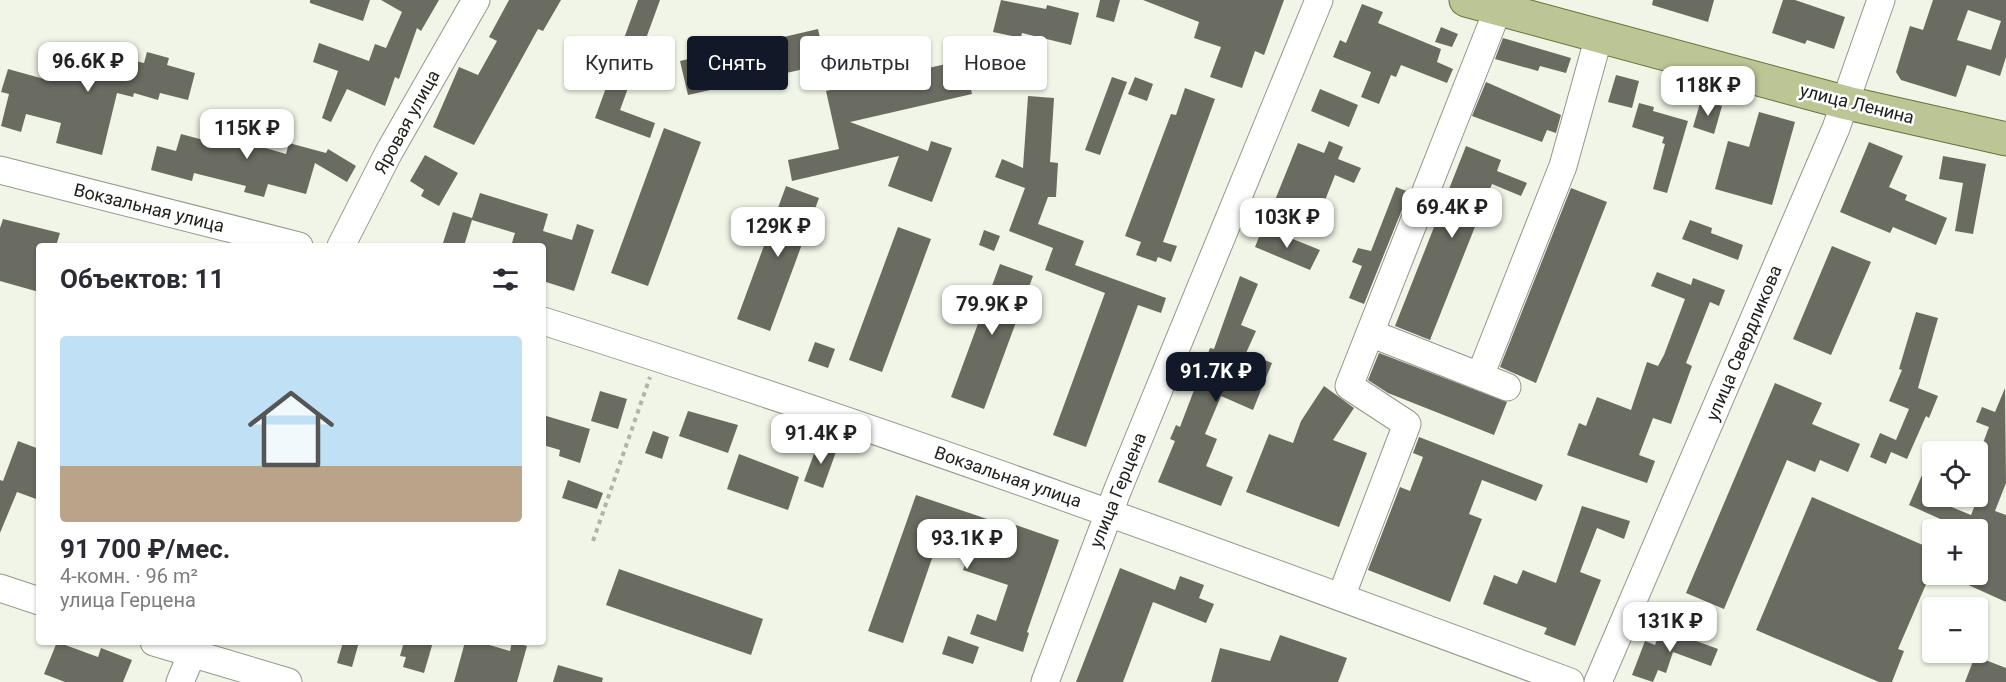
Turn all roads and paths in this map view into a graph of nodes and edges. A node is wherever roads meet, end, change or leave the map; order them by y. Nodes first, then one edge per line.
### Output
1 (476, 0) edge
2 (1318, 0) edge
3 (1466, 0) edge
4 (1881, 0) edge
5 (1498, 9) junction
6 (1599, 36) junction
7 (1847, 103) junction
8 (2006, 139) edge
9 (0, 170) edge
10 (287, 243) edge
11 (343, 243) edge
12 (546, 322) edge
13 (1370, 333) junction
14 (657, 357) junction
15 (1480, 376) junction
16 (1507, 387) dead end
17 (1109, 513) junction
18 (593, 541) dead end
19 (0, 588) edge
20 (1341, 597) junction
21 (36, 601) edge
22 (172, 645) edge
23 (195, 649) edge
24 (180, 682) edge
25 (288, 682) edge
26 (1045, 682) edge
27 (1570, 682) edge
28 (1598, 682) edge

1 - 11 street, Яровая улица
2 - 17 street, улица Герцена
3 - 5 main road, улица Ленина
4 - 7 street, улица Свердликова
5 - 6 main road, улица Ленина
5 - 13 street
6 - 7 main road, улица Ленина
6 - 15 street
7 - 8 main road, улица Ленина
7 - 28 street, улица Свердликова
9 - 10 street, Вокзальная улица
12 - 14 street, Вокзальная улица
13 - 15 street
13 - 20 street
14 - 17 street, Вокзальная улица
14 - 18 path
15 - 16 street
17 - 20 street, Вокзальная улица
17 - 26 street, улица Герцена
19 - 21 street
20 - 27 street, Вокзальная улица
22 - 23 street
23 - 24 street
23 - 25 street

